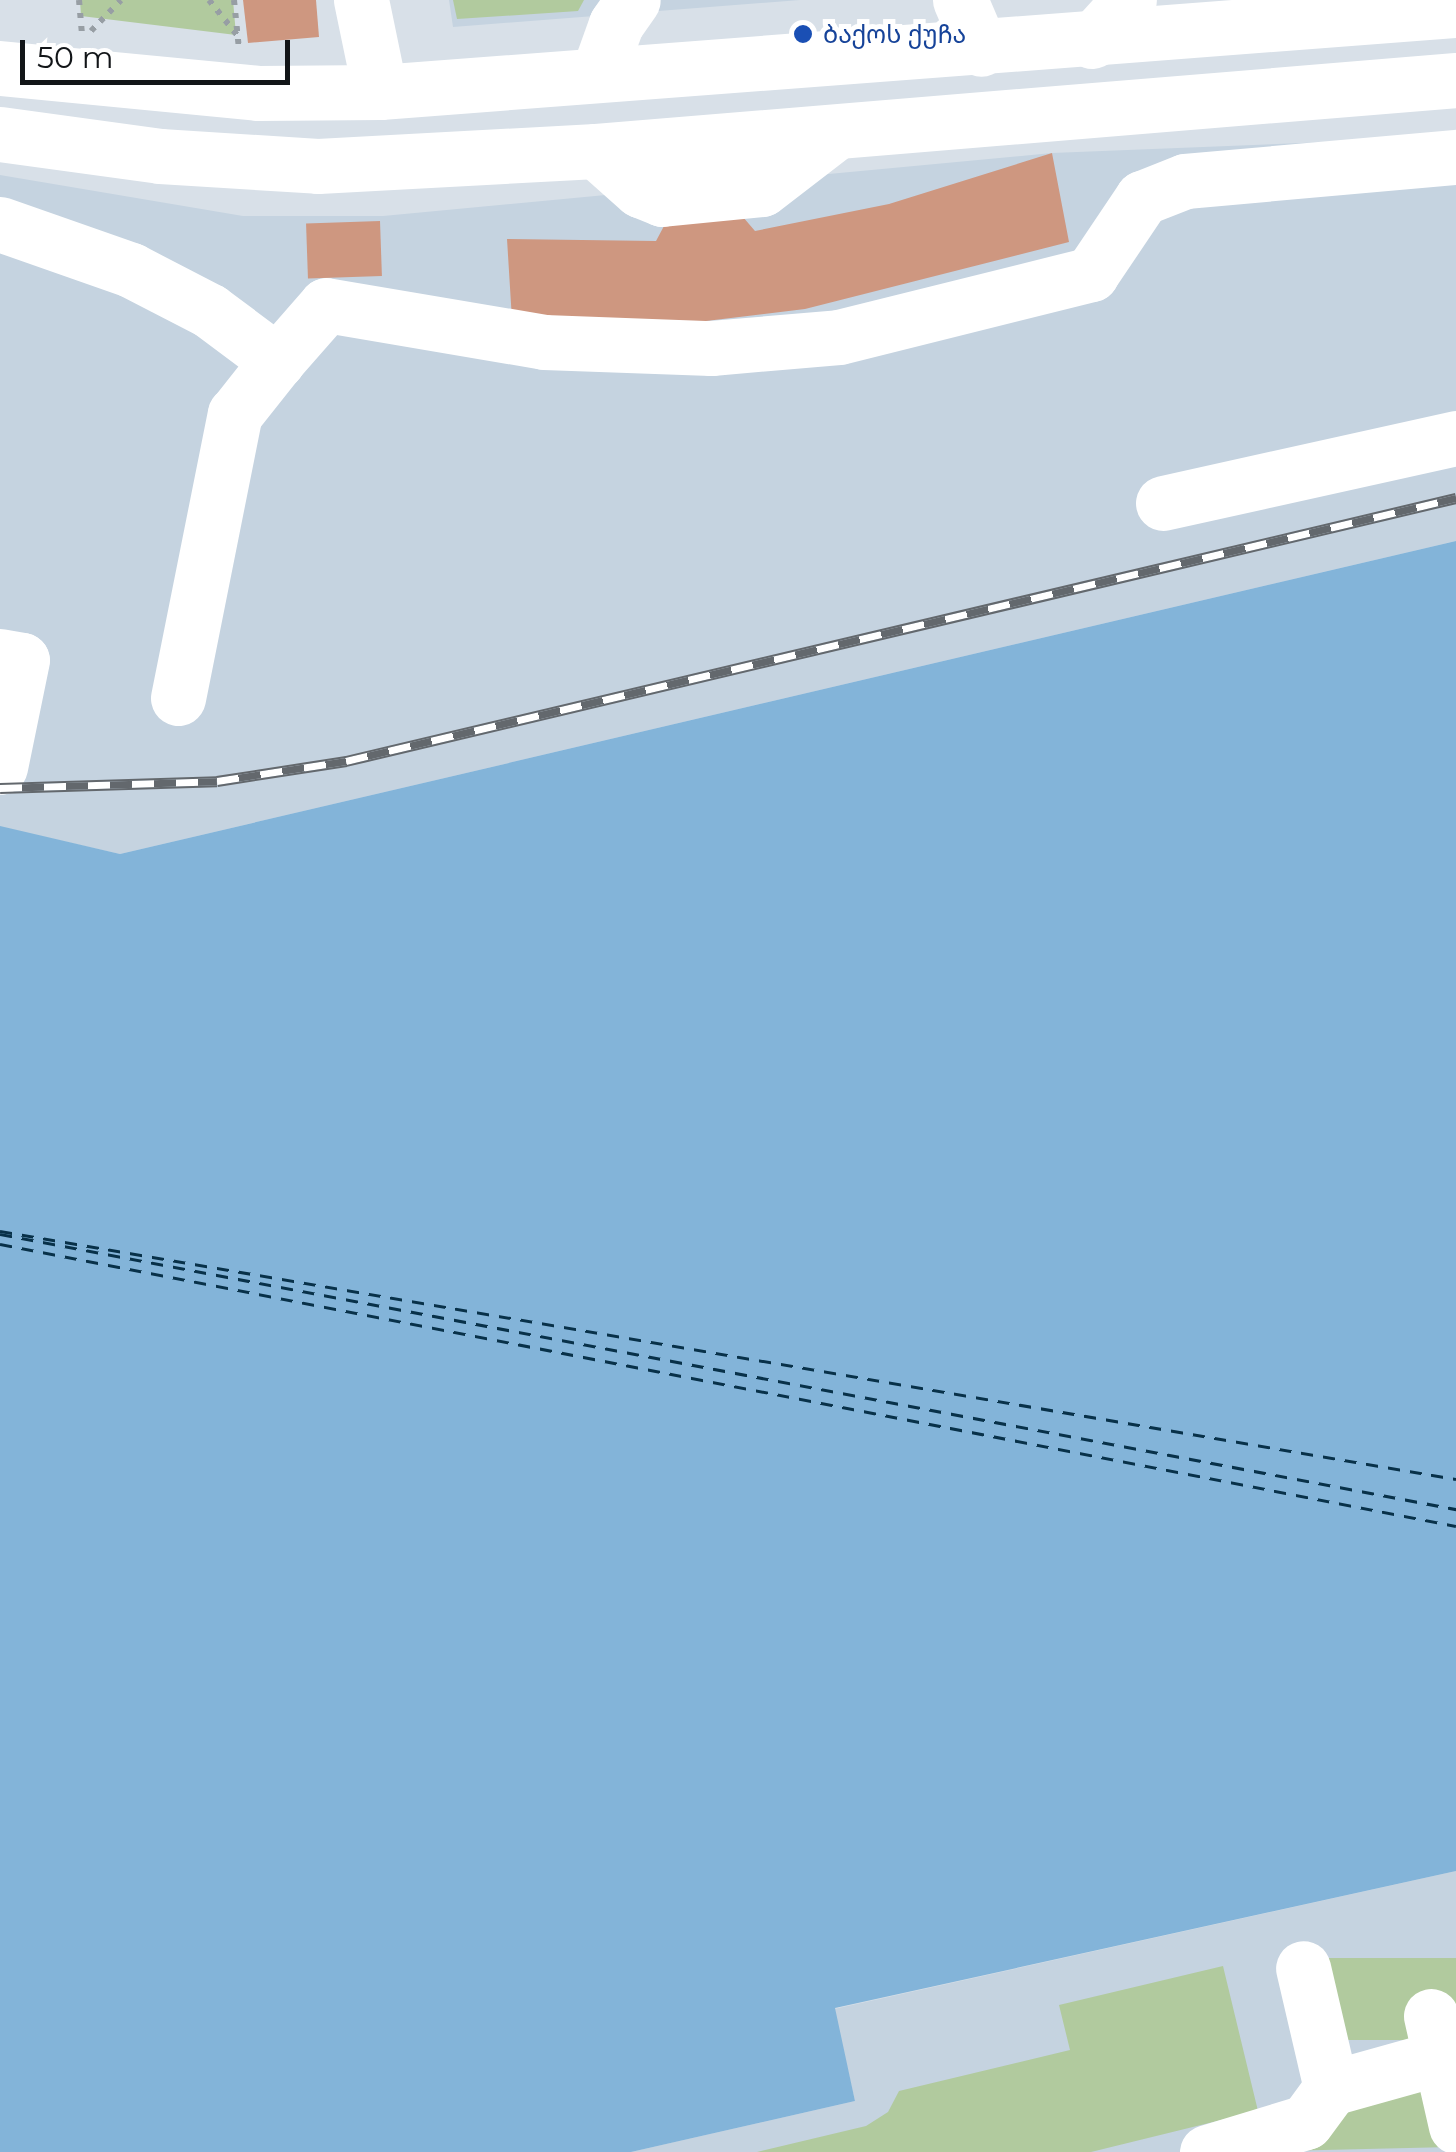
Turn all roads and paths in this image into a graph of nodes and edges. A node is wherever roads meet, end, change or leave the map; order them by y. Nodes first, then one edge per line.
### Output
1 (80, 0) edge
2 (121, 0) edge
3 (209, 0) edge
4 (234, 0) edge
5 (362, 0) edge
6 (633, 0) edge
7 (1128, 0) edge
8 (1350, 9) edge
9 (1456, 10) edge
10 (970, 24) edge
11 (237, 36) junction
12 (1092, 41) junction
13 (239, 55) dead end
14 (0, 68) edge
15 (598, 74) junction
16 (1456, 80) edge
17 (1353, 88) junction
18 (380, 92) junction
19 (0, 134) edge
20 (1456, 158) edge
21 (0, 224) edge
22 (277, 361) junction
23 (1456, 438) edge
24 (1163, 503) dead end
25 (0, 656) edge
26 (178, 698) dead end
27 (0, 768) edge
28 (1303, 1968) dead end
29 (1442, 2042) edge
30 (1330, 2088) junction
31 (1456, 2126) edge
32 (1231, 2149) edge

1 - 2 path
3 - 11 path
4 - 11 path
5 - 18 main road
6 - 15 main road
7 - 12 main road
8 - 9 main road
8 - 12 main road
8 - 17 main road
10 - 12 main road
10 - 15 main road
11 - 13 path
14 - 18 main road
15 - 18 main road
16 - 17 main road
17 - 19 main road
20 - 22 main road
21 - 22 main road
22 - 26 main road
23 - 24 main road
25 - 27 main road
28 - 30 main road
29 - 30 main road
29 - 31 main road
30 - 32 main road

